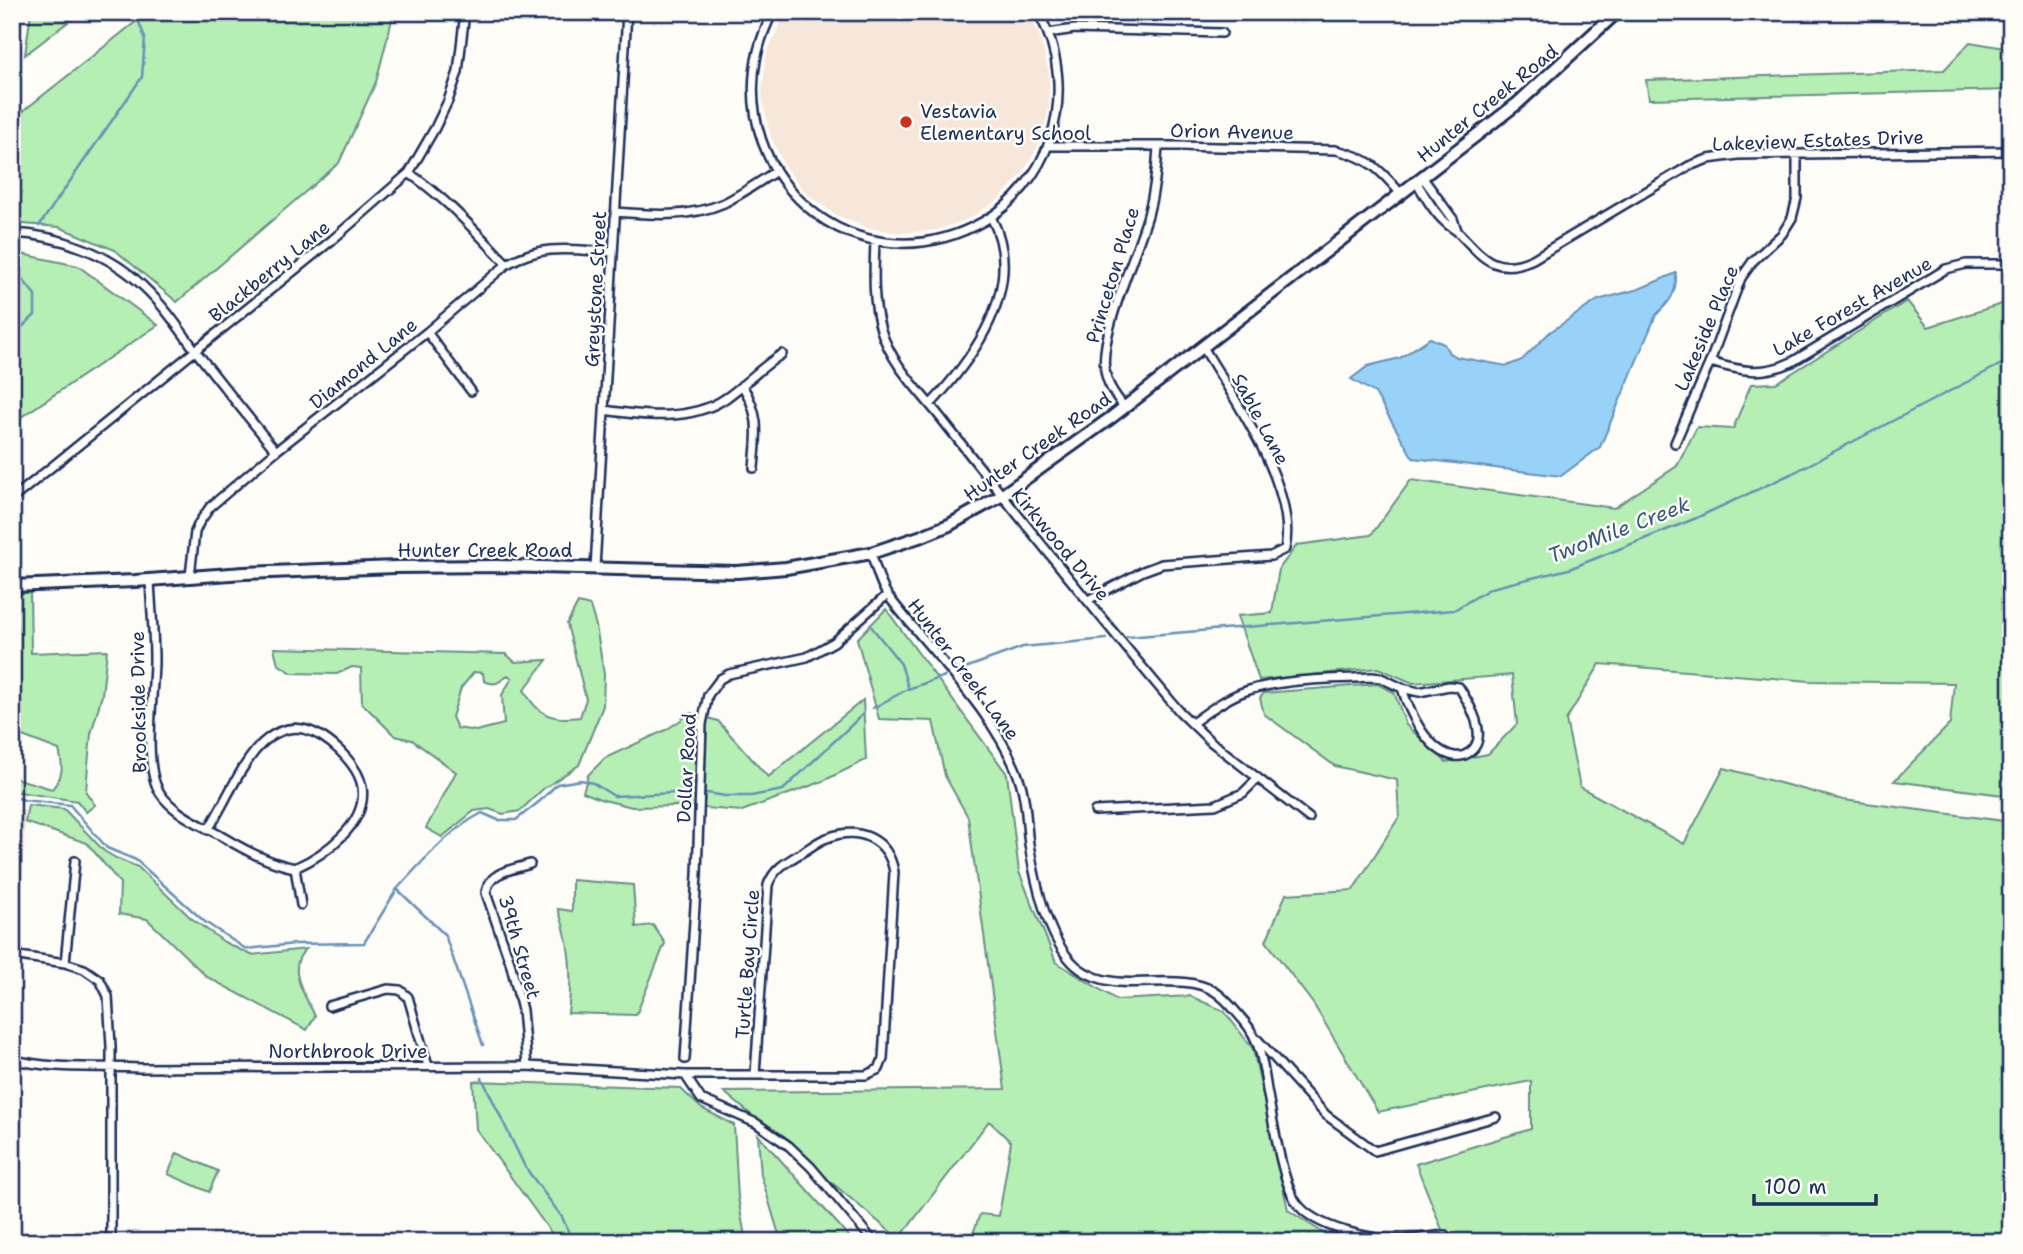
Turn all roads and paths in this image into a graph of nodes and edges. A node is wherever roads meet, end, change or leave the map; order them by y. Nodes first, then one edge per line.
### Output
1 (465, 12) edge
2 (627, 12) edge
3 (773, 12) edge
4 (1038, 12) edge
5 (1596, 12) edge
6 (1617, 12) edge
7 (1607, 20) junction
8 (1048, 33) junction
9 (1222, 33) dead end
10 (1048, 146) junction
11 (1158, 146) junction
12 (2011, 151) edge
13 (1797, 154) junction
14 (776, 171) junction
15 (409, 173) junction
16 (1420, 180) junction
17 (1401, 194) junction
18 (615, 212) junction
19 (991, 217) junction
20 (12, 233) edge
21 (875, 240) junction
22 (613, 252) junction
23 (507, 264) junction
24 (2011, 264) edge
25 (427, 332) junction
26 (1203, 347) junction
27 (196, 351) junction
28 (782, 354) dead end
29 (1710, 362) junction
30 (742, 385) junction
31 (471, 391) dead end
32 (930, 405) junction
33 (1124, 408) junction
34 (604, 410) junction
35 (1675, 443) dead end
36 (276, 451) junction
37 (754, 468) dead end
38 (1001, 496) junction
39 (12, 499) edge
40 (871, 553) junction
41 (595, 568) junction
42 (190, 576) junction
43 (150, 579) junction
44 (12, 586) edge
45 (887, 595) junction
46 (1088, 600) junction
47 (1402, 688) junction
48 (1192, 723) junction
49 (1258, 778) junction
50 (1095, 811) dead end
51 (1309, 818) dead end
52 (208, 830) junction
53 (75, 861) dead end
54 (530, 864) dead end
55 (15, 867) dead end
56 (295, 868) junction
57 (301, 905) dead end
58 (12, 928) edge
59 (12, 937) edge
60 (65, 963) junction
61 (329, 1006) dead end
62 (1255, 1036) junction
63 (12, 1059) edge
64 (685, 1059) dead end
65 (110, 1066) junction
66 (428, 1066) junction
67 (527, 1066) junction
68 (879, 1069) joint
69 (685, 1075) junction
70 (755, 1075) junction
71 (1496, 1116) dead end
72 (1445, 1235) dead end
73 (111, 1242) edge
74 (874, 1242) edge

1 - 15 street, Blackberry Lane
2 - 18 street, Greystone Street
3 - 14 street
4 - 8 street
5 - 7 street
6 - 7 main road, Hunter Creek Road
7 - 16 main road, Hunter Creek Road
8 - 9 street
8 - 10 street
10 - 11 street, Orion Avenue
10 - 19 street
11 - 17 street, Orion Avenue
11 - 33 street, Princeton Place
12 - 13 street, Lakeview Estates Drive
13 - 16 street, Lakeview Estates Drive
13 - 29 street, Lakeside Place
14 - 18 street
14 - 21 street
15 - 23 street
15 - 27 street, Blackberry Lane
16 - 17 main road, Hunter Creek Road
17 - 26 main road, Hunter Creek Road
18 - 22 street, Greystone Street
19 - 21 street
19 - 32 street
20 - 27 street
21 - 32 street, Kirkwood Drive
22 - 23 street, Diamond Lane
22 - 34 street, Greystone Street
23 - 25 street, Diamond Lane
24 - 29 street, Lake Forest Avenue
25 - 31 street
25 - 36 street, Diamond Lane
26 - 33 main road, Hunter Creek Road
26 - 46 street, Sable Lane
27 - 36 street
27 - 39 street, Blackberry Lane
28 - 30 street
29 - 35 street, Lakeside Place
30 - 34 street
30 - 37 street
32 - 38 street, Kirkwood Drive
33 - 38 main road, Hunter Creek Road
34 - 41 street, Greystone Street
36 - 42 street, Diamond Lane
38 - 40 main road, Hunter Creek Road
38 - 46 street, Kirkwood Drive
40 - 41 main road, Hunter Creek Road
40 - 45 street
41 - 42 main road, Hunter Creek Road
42 - 43 main road, Hunter Creek Road
43 - 44 main road, Hunter Creek Road
43 - 52 street, Brookside Drive
45 - 62 street, Hunter Creek Lane
45 - 64 street, Dollar Road
46 - 48 street, Kirkwood Drive
47 - 47 street
47 - 48 street
48 - 49 street, Kirkwood Drive
49 - 50 street
49 - 51 street, Kirkwood Drive
52 - 56 street, Brookside Drive
52 - 56 street
53 - 60 street
54 - 67 street, 39th Street
55 - 58 street
56 - 57 street
59 - 60 street
60 - 65 street
61 - 66 street
62 - 71 street, Hunter Creek Lane
62 - 72 street, Hunter Creek Lane
63 - 65 street, Northbrook Drive
65 - 66 street, Northbrook Drive
65 - 73 street
66 - 67 street, Northbrook Drive
67 - 69 street, Northbrook Drive
68 - 70 street, Northbrook Drive
68 - 70 street, Turtle Bay Circle
69 - 70 street, Northbrook Drive
69 - 74 street

